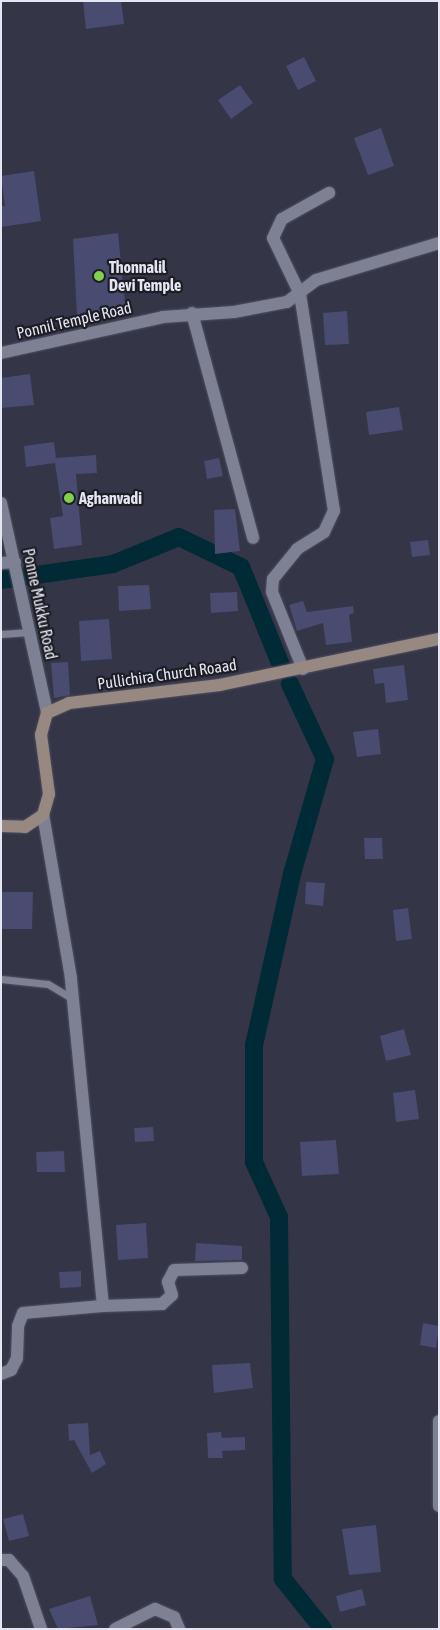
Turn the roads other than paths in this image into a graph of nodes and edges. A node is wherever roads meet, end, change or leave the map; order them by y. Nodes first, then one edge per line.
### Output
1 (328, 193) dead end
2 (439, 243) edge
3 (300, 294) junction
4 (192, 313) junction
5 (1, 353) edge
6 (1, 503) edge
7 (253, 538) dead end
8 (1, 562) edge
9 (15, 562) junction
10 (30, 632) junction
11 (1, 634) edge
12 (439, 639) edge
13 (303, 669) junction
14 (47, 713) junction
15 (43, 815) junction
16 (1, 826) edge
17 (1, 980) edge
18 (73, 999) junction
19 (242, 1268) dead end
20 (103, 1306) junction
21 (1, 1374) edge
22 (439, 1421) edge
23 (439, 1506) edge
24 (1, 1560) edge
25 (41, 1629) edge
26 (115, 1629) edge
27 (179, 1629) edge

1 - 3 street
2 - 3 street, Ponnil Temple Road
3 - 4 street, Ponnil Temple Road
3 - 13 street
4 - 5 street, Ponnil Temple Road
4 - 7 street
6 - 9 street, Ponne Mukku Road
8 - 9 street
9 - 10 street, Ponne Mukku Road
10 - 11 lane
10 - 14 street, Ponne Mukku Road
12 - 13 main road, Pullichira Church Roaad
13 - 14 main road, Pullichira Church Roaad
14 - 15 main road
15 - 16 main road
15 - 18 street
17 - 18 lane
18 - 20 street
19 - 20 street
20 - 21 street
22 - 23 street
24 - 25 street
26 - 27 street

